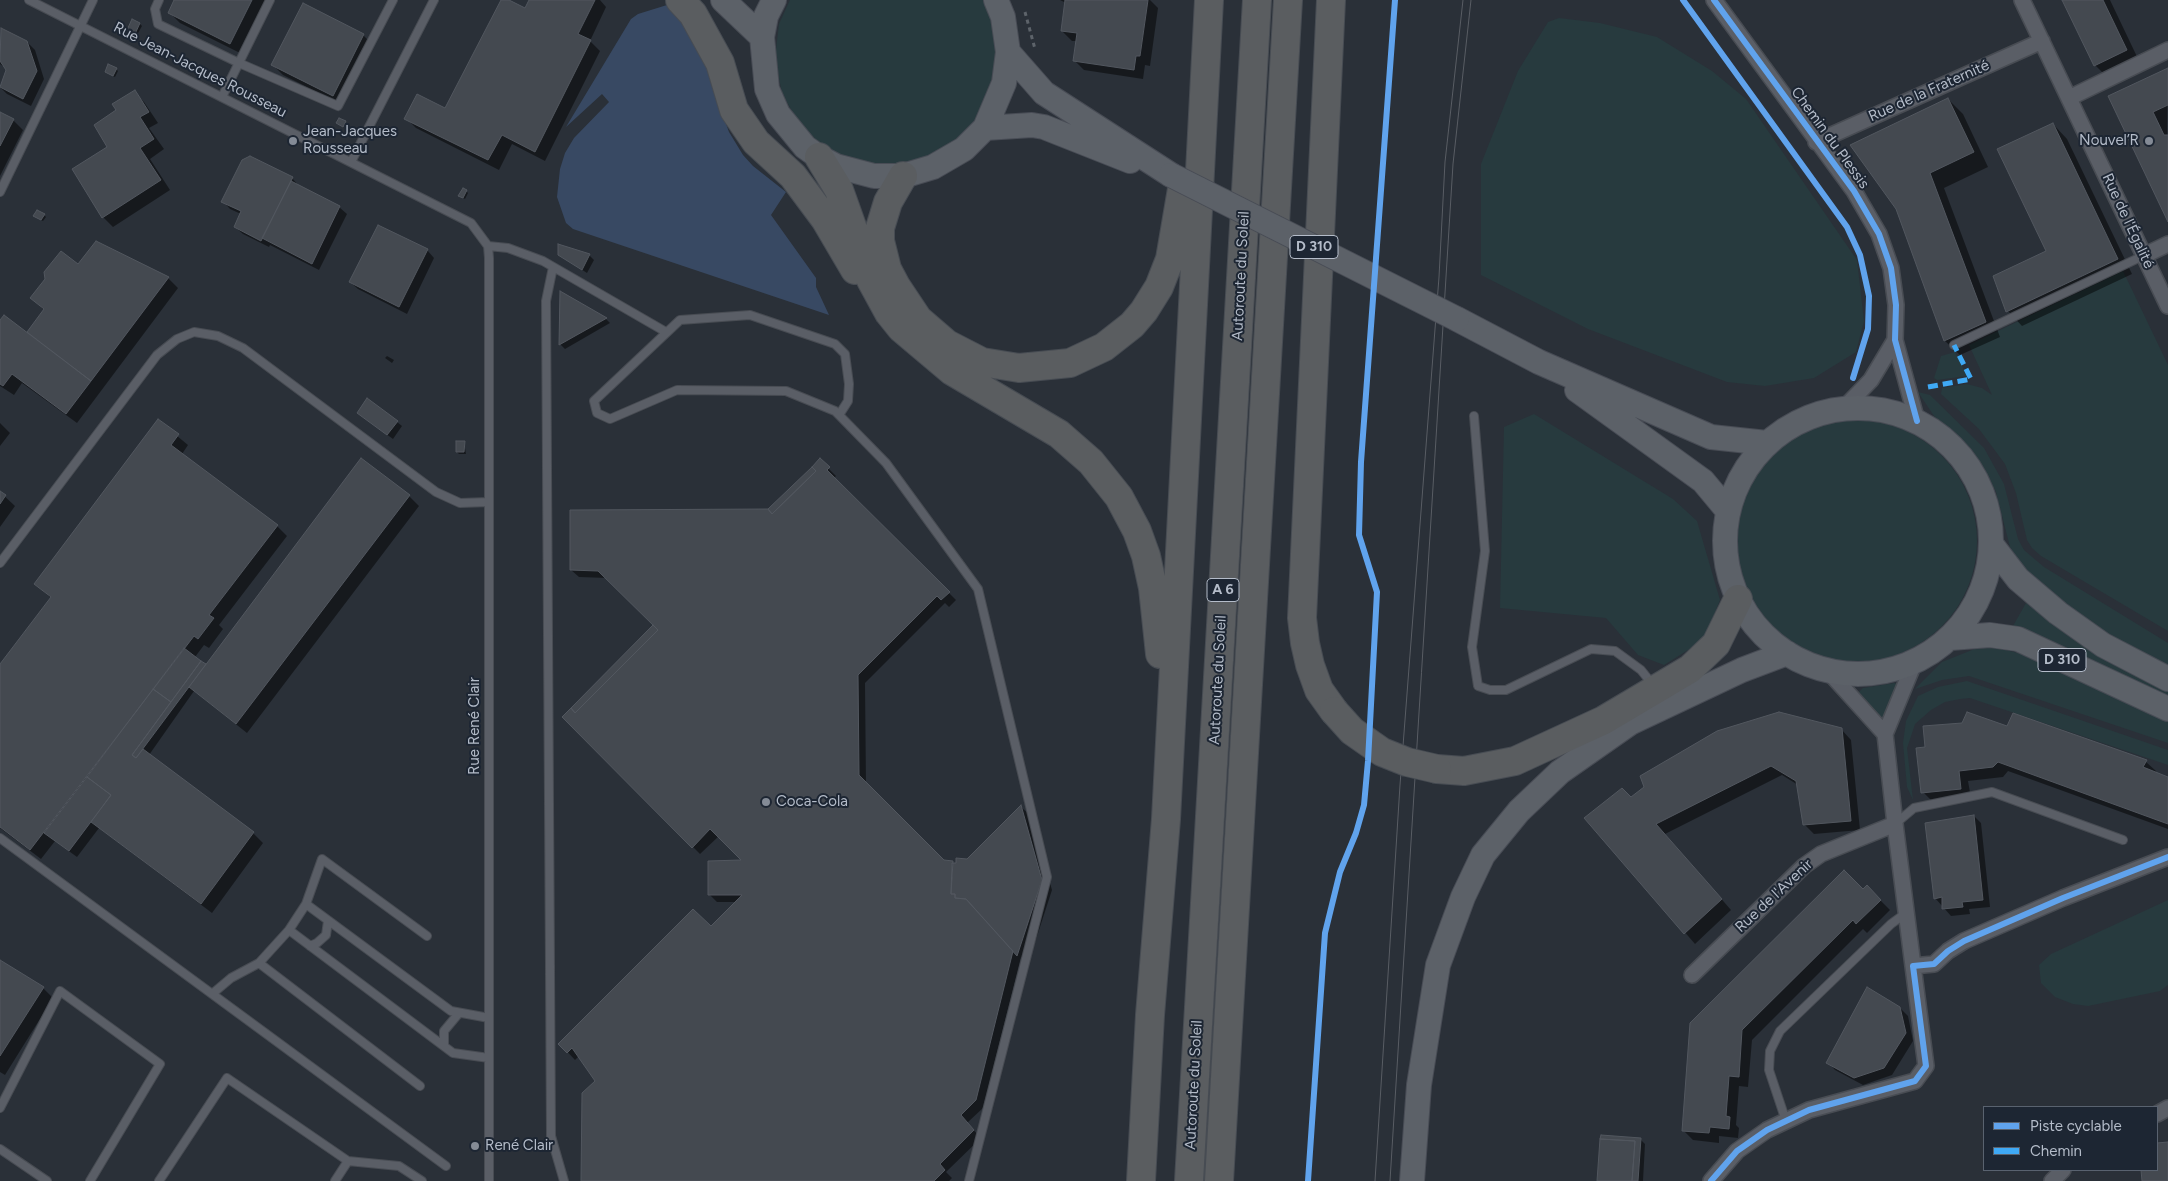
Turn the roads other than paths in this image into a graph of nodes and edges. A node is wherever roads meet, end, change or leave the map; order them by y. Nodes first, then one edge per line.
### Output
1 (30, 0) edge
2 (93, 0) edge
3 (159, 0) edge
4 (270, 0) edge
5 (393, 0) edge
6 (434, 0) edge
7 (680, 0) edge
8 (723, 0) edge
9 (774, 0) edge
10 (996, 0) edge
11 (1208, 0) edge
12 (1258, 0) edge
13 (1288, 0) edge
14 (1331, 0) edge
15 (1714, 0) edge
16 (2022, 0) edge
17 (80, 25) junction
18 (762, 37) junction
19 (2042, 41) junction
20 (2168, 50) edge
21 (1008, 52) junction
22 (239, 63) junction
23 (222, 97) junction
24 (2069, 98) junction
25 (985, 128) junction
26 (1816, 142) junction
27 (819, 157) junction
28 (351, 162) junction
29 (1171, 175) junction
30 (903, 176) junction
31 (0, 192) edge
32 (2168, 244) edge
33 (488, 246) junction
34 (2145, 255) junction
35 (552, 267) junction
36 (2168, 306) edge
37 (889, 313) junction
38 (666, 332) junction
39 (1895, 340) junction
40 (1954, 346) dead end
41 (1539, 362) junction
42 (1844, 408) junction
43 (839, 415) junction
44 (1474, 416) dead end
45 (1917, 422) junction
46 (1767, 443) junction
47 (489, 502) junction
48 (1728, 511) junction
49 (1991, 544) junction
50 (0, 563) edge
51 (1738, 599) junction
52 (1950, 638) junction
53 (1786, 653) junction
54 (1915, 661) junction
55 (1828, 671) junction
56 (2168, 679) edge
57 (1655, 688) junction
58 (2168, 709) edge
59 (1885, 734) junction
60 (1895, 824) junction
61 (0, 838) edge
62 (2122, 840) dead end
63 (2168, 857) edge
64 (306, 904) junction
65 (1906, 913) junction
66 (328, 921) junction
67 (289, 930) junction
68 (427, 936) dead end
69 (310, 946) junction
70 (259, 963) junction
71 (1913, 966) junction
72 (1692, 975) dead end
73 (212, 994) junction
74 (459, 1013) junction
75 (1150, 1015) junction
76 (489, 1018) junction
77 (444, 1046) junction
78 (489, 1058) junction
79 (420, 1086) dead end
80 (0, 1108) edge
81 (1786, 1121) junction
82 (0, 1149) edge
83 (348, 1161) junction
84 (446, 1166) dead end
85 (2062, 1171) edge
86 (47, 1181) edge
87 (90, 1181) edge
88 (159, 1181) edge
89 (335, 1181) edge
90 (422, 1181) edge
91 (489, 1181) edge
92 (564, 1181) edge
93 (969, 1181) edge
94 (1141, 1181) edge
95 (1189, 1181) edge
96 (1219, 1181) edge
97 (1412, 1181) edge
98 (1711, 1181) edge
99 (2052, 1181) edge

1 - 17 lane, Rue Jean-Jacques Rousseau
2 - 17 lane
3 - 22 lane
4 - 22 lane
5 - 22 lane
6 - 28 lane
7 - 37 highway
8 - 18 main road
9 - 18 main road
10 - 21 main road
11 - 30 highway
11 - 75 highway
12 - 95 highway, Autoroute du Soleil / A 6
13 - 96 highway, Autoroute du Soleil / A 6
14 - 57 highway, bridge
15 - 26 street, Chemin du Plessis
16 - 19 street, Rue de l'Égalité
17 - 23 lane, Rue Jean-Jacques Rousseau
17 - 31 lane
18 - 27 main road
19 - 24 street, Rue de l'Égalité
19 - 26 street, Rue de la Fraternité
20 - 24 street
21 - 25 main road
21 - 29 main road, D 310
22 - 23 lane
23 - 28 lane, Rue Jean-Jacques Rousseau
24 - 34 street, Rue de l'Égalité
25 - 29 main road, D 310
25 - 30 main road
26 - 39 street, Chemin du Plessis
27 - 30 main road
27 - 37 highway
28 - 33 lane, Rue Jean-Jacques Rousseau
29 - 41 main road, D 310, bridge
32 - 34 street
33 - 35 lane
33 - 47 lane, Rue René Clair
34 - 36 street, Rue de l'Égalité
34 - 40 lane
35 - 38 lane
35 - 92 lane
37 - 75 highway
38 - 43 lane
38 - 43 lane
39 - 42 street, Chemin du Plessis
39 - 45 street, Chemin du Plessis
41 - 46 main road, D 310
41 - 48 main road, D 310
42 - 45 main road
42 - 46 main road
43 - 93 lane
44 - 57 lane
45 - 49 main road
46 - 48 main road
47 - 50 lane
47 - 76 lane, Rue René Clair
48 - 51 main road
49 - 52 main road
49 - 56 main road, D 310
51 - 53 main road
51 - 57 highway
52 - 54 main road
52 - 58 main road, D 310
53 - 55 main road
53 - 97 main road
54 - 55 main road
54 - 59 street
55 - 59 street
59 - 60 street
60 - 62 lane
60 - 65 street
60 - 72 street, Rue de l'Avenir
61 - 73 lane
63 - 71 street
64 - 66 lane
64 - 67 lane
64 - 68 lane
65 - 71 street
65 - 81 lane
66 - 69 lane
66 - 74 lane
67 - 69 lane
67 - 70 lane
69 - 77 lane
70 - 73 lane
70 - 79 lane
71 - 81 street
73 - 84 lane
74 - 76 lane
74 - 77 lane
75 - 94 highway
76 - 78 lane, Rue René Clair
77 - 78 lane
78 - 91 lane, Rue René Clair
80 - 87 lane
81 - 98 street
82 - 86 lane
83 - 88 lane
83 - 89 lane
83 - 90 lane
85 - 99 street

